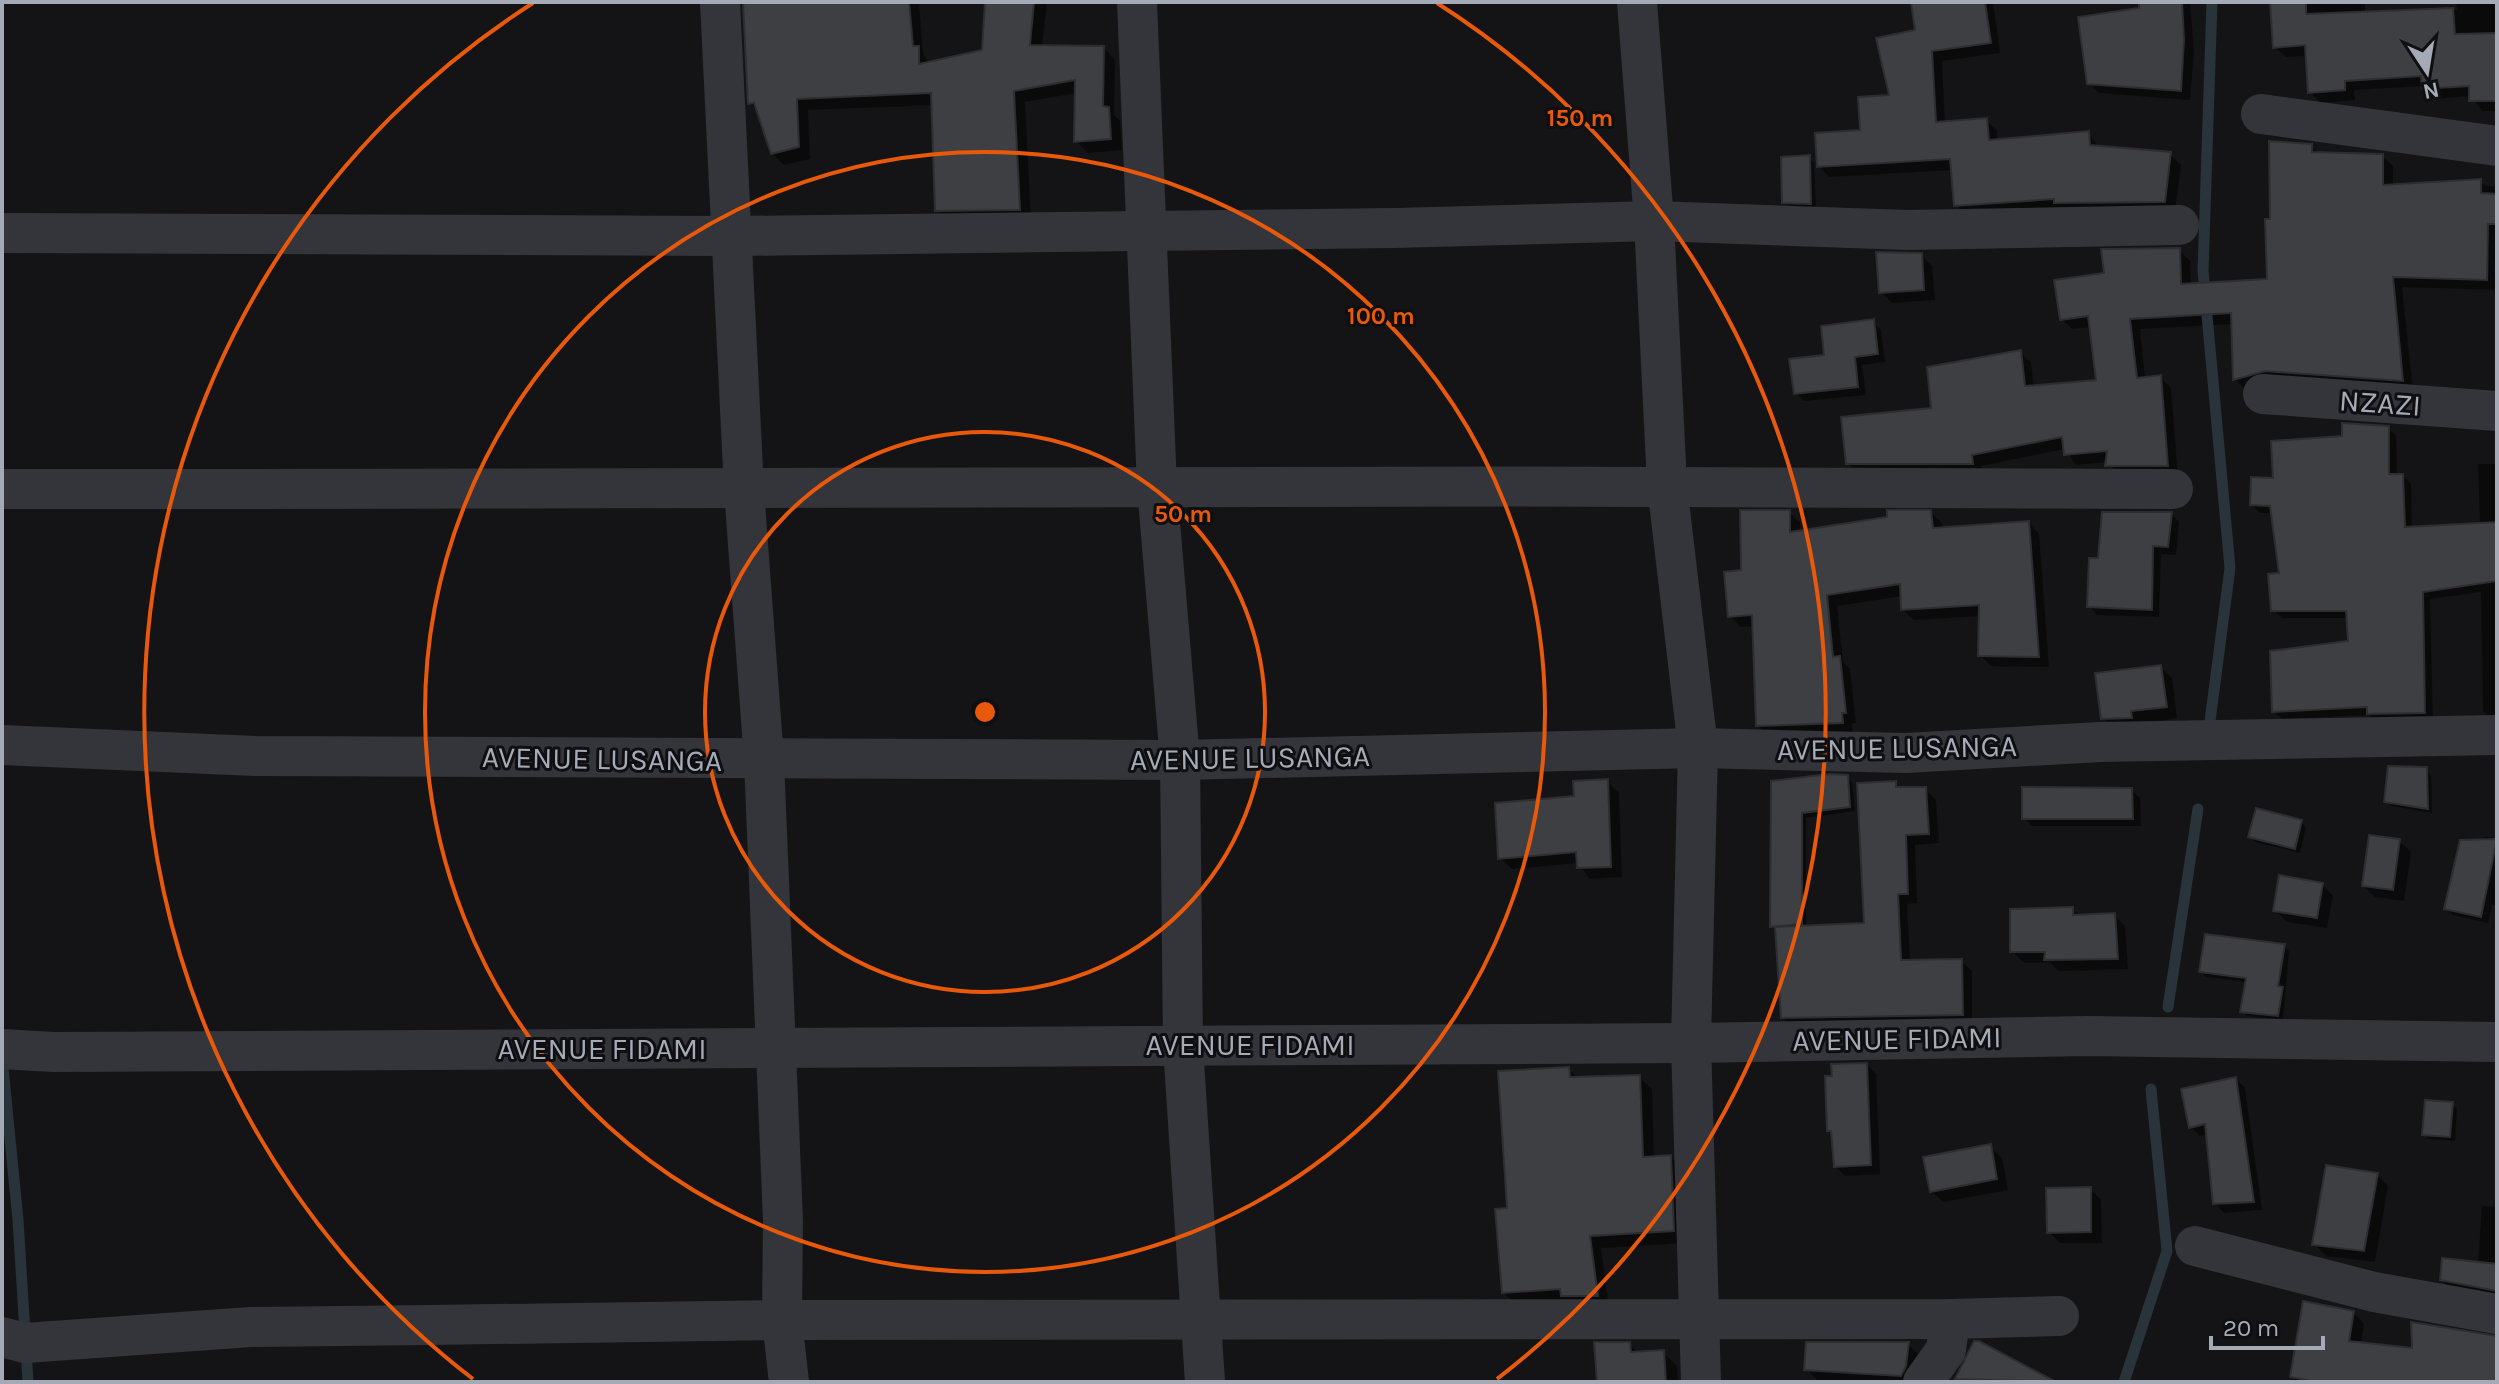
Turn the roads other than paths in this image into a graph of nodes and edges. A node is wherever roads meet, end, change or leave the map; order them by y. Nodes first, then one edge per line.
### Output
1 (720, 2) edge
2 (1137, 2) edge
3 (1637, 2) edge
4 (2261, 114) dead end
5 (2497, 146) edge
6 (1654, 221) junction
7 (2179, 225) dead end
8 (1145, 231) junction
9 (2, 233) edge
10 (731, 236) junction
11 (2263, 394) dead end
12 (2497, 411) edge
13 (1667, 485) junction
14 (1157, 487) junction
15 (4, 489) dead end
16 (2173, 489) dead end
17 (744, 490) junction
18 (2497, 735) edge
19 (2, 745) edge
20 (1698, 748) junction
21 (764, 760) junction
22 (1180, 760) junction
23 (2497, 1042) edge
24 (1691, 1043) junction
25 (1183, 1046) junction
26 (775, 1048) junction
27 (2, 1049) edge
28 (2195, 1246) dead end
29 (2497, 1314) edge
30 (2059, 1316) dead end
31 (1700, 1318) junction
32 (1950, 1319) junction
33 (782, 1320) junction
34 (1201, 1320) junction
35 (2, 1337) edge
36 (789, 1382) edge
37 (1205, 1382) edge
38 (1701, 1382) edge
39 (1923, 1382) edge

1 - 10 street
2 - 8 street
3 - 6 street
4 - 5 street
6 - 7 street
6 - 8 street
6 - 13 street
8 - 10 street
8 - 14 street
9 - 10 street
10 - 17 street
11 - 12 street, NZAZI
13 - 14 street
13 - 16 street
13 - 20 street
14 - 17 street
14 - 22 street
15 - 17 street
17 - 21 street
18 - 20 street, AVENUE LUSANGA
19 - 21 street, AVENUE LUSANGA
20 - 22 street, AVENUE LUSANGA
20 - 24 street
21 - 22 street, AVENUE LUSANGA
21 - 26 street
22 - 25 street
23 - 24 street, AVENUE FIDAMI
24 - 25 street, AVENUE FIDAMI
24 - 31 street
25 - 26 street, AVENUE FIDAMI
25 - 34 street
26 - 27 street, AVENUE FIDAMI
26 - 33 street
28 - 29 street
30 - 32 street
31 - 32 street
31 - 34 street
31 - 38 street
32 - 39 street
33 - 34 street
33 - 35 street
33 - 36 street
34 - 37 street

